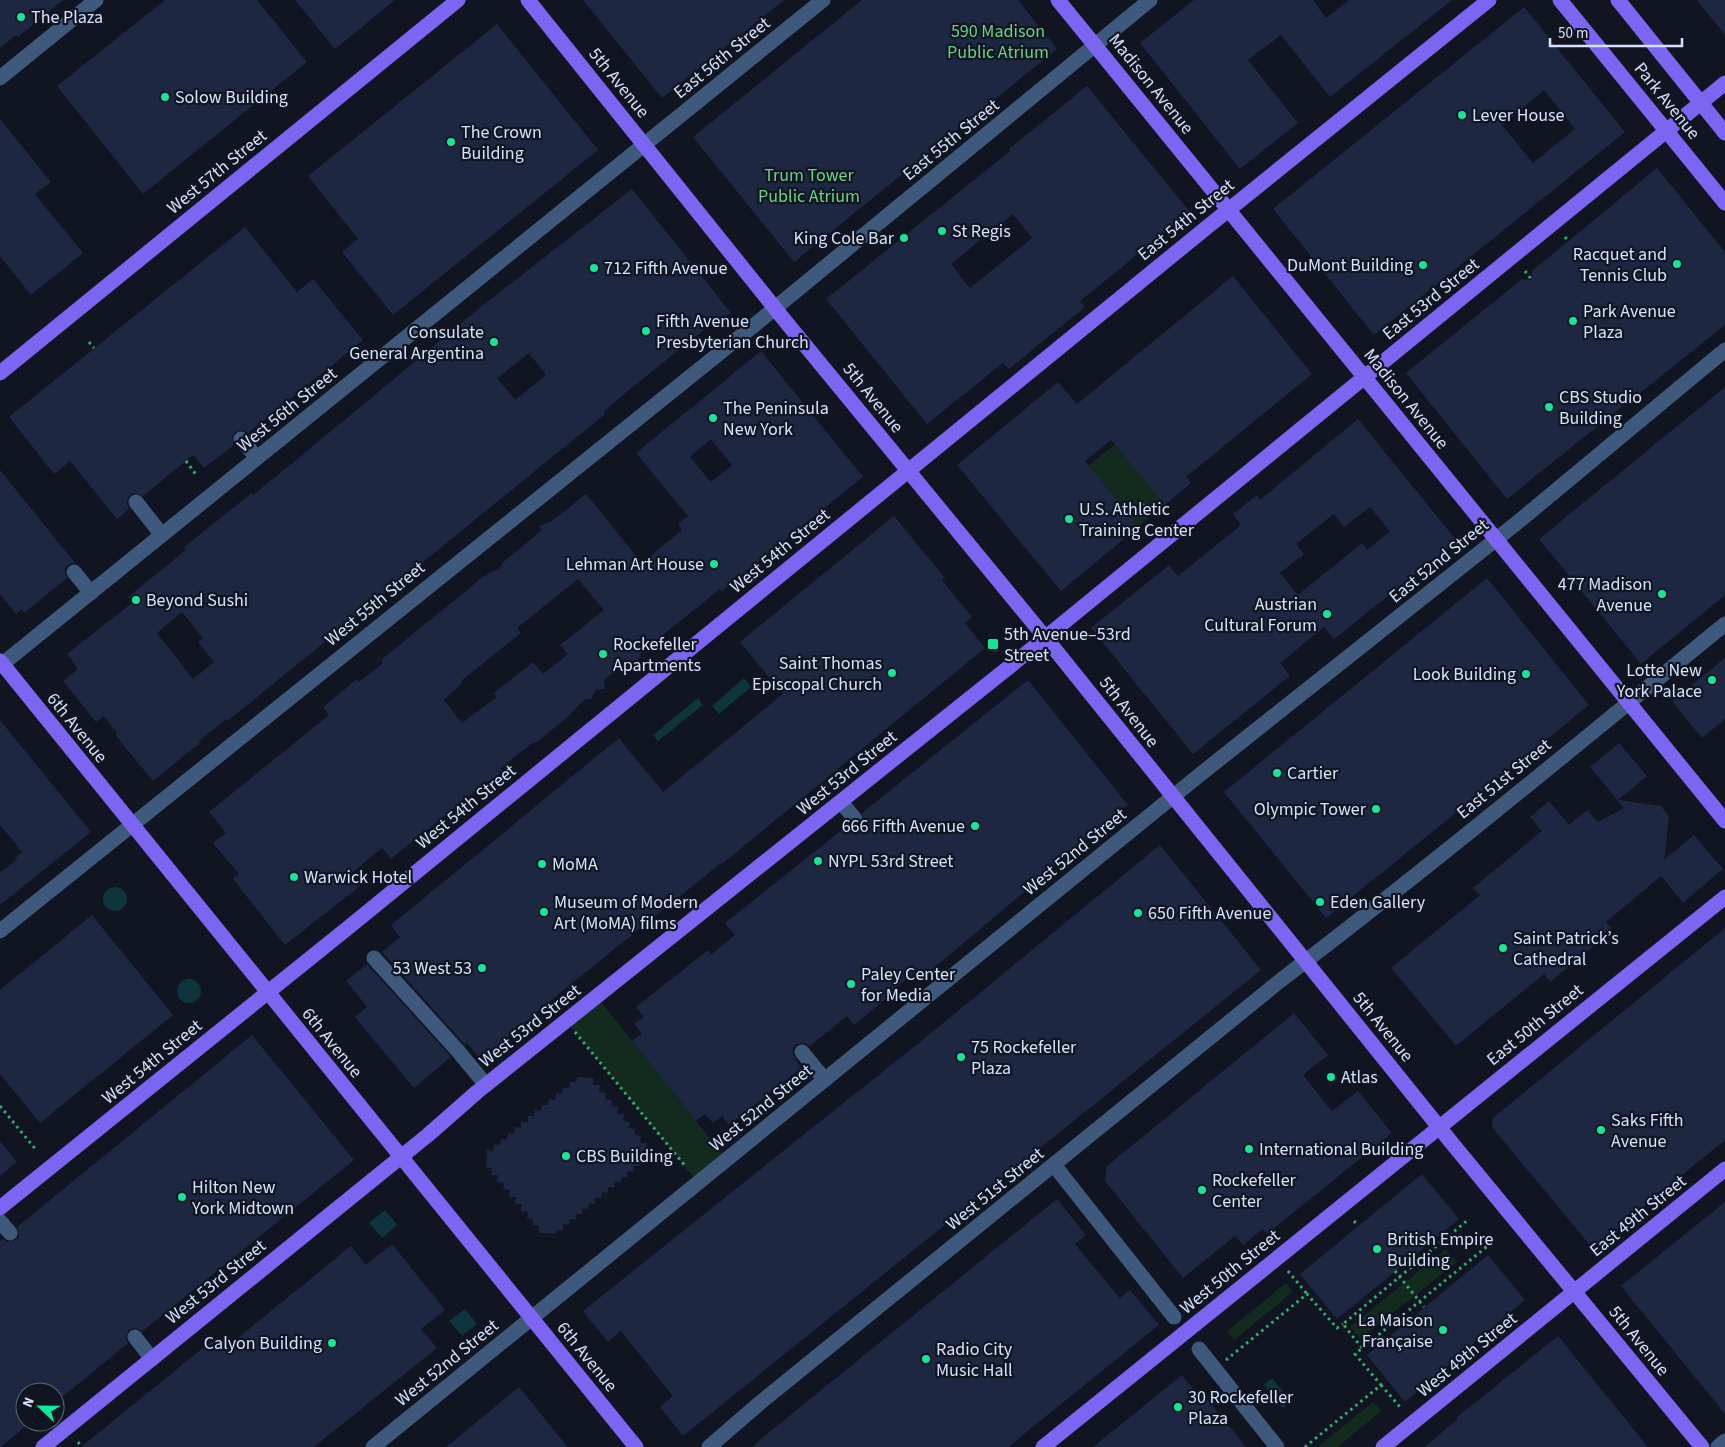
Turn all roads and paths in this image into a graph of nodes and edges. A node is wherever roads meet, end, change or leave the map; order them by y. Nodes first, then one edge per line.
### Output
1 (96, 0) edge
2 (458, 0) edge
3 (528, 0) edge
4 (823, 0) edge
5 (1058, 0) edge
6 (1150, 0) edge
7 (1489, 0) edge
8 (1560, 0) edge
9 (1618, 0) edge
10 (1096, 46) junction
11 (0, 78) edge
12 (1725, 83) edge
13 (1701, 102) junction
14 (1666, 130) junction
15 (1725, 133) edge
16 (645, 145) junction
17 (1725, 203) edge
18 (1229, 210) junction
19 (1565, 238) dead end
20 (1569, 242) dead end
21 (1525, 271) dead end
22 (1532, 280) dead end
23 (775, 307) junction
24 (89, 342) dead end
25 (94, 348) dead end
26 (1725, 350) edge
27 (0, 373) edge
28 (1365, 378) junction
29 (1624, 395) dead end
30 (1631, 404) dead end
31 (240, 439) dead end
32 (257, 458) junction
33 (186, 462) dead end
34 (908, 471) junction
35 (197, 476) dead end
36 (136, 502) dead end
37 (162, 535) junction
38 (1496, 540) junction
39 (74, 572) dead end
40 (91, 593) junction
41 (1725, 624) edge
42 (1044, 638) junction
43 (1, 664) edge
44 (1629, 703) junction
45 (1173, 798) junction
46 (841, 802) junction
47 (855, 819) dead end
48 (1725, 821) edge
49 (131, 825) junction
50 (1725, 897) edge
51 (0, 931) edge
52 (374, 958) dead end
53 (1306, 961) junction
54 (268, 993) junction
55 (566, 1022) junction
56 (802, 1052) dead end
57 (825, 1080) junction
58 (486, 1085) junction
59 (0, 1106) edge
60 (1440, 1127) junction
61 (37, 1151) dead end
62 (400, 1157) junction
63 (1054, 1164) junction
64 (686, 1167) dead end
65 (1725, 1170) edge
66 (0, 1208) edge
67 (1469, 1219) dead end
68 (1354, 1221) dead end
69 (1358, 1226) dead end
70 (1490, 1244) dead end
71 (1288, 1271) dead end
72 (1395, 1271) dead end
73 (1400, 1278) junction
74 (1575, 1292) junction
75 (1307, 1294) junction
76 (1419, 1302) junction
77 (1424, 1307) dead end
78 (1174, 1317) dead end
79 (532, 1318) junction
80 (1342, 1324) junction
81 (135, 1337) dead end
82 (1362, 1348) junction
83 (1199, 1349) dead end
84 (152, 1359) junction
85 (1215, 1369) junction
86 (1381, 1385) junction
87 (1400, 1407) dead end
88 (1725, 1441) edge
89 (78, 1442) dead end
90 (82, 1446) edge
91 (44, 1447) edge
92 (373, 1447) edge
93 (636, 1447) edge
94 (709, 1447) edge
95 (1044, 1447) edge
96 (1277, 1447) edge
97 (1305, 1447) edge
98 (1383, 1447) edge
99 (1702, 1447) edge
100 (1718, 1447) edge

1 - 11 street
2 - 27 main road, West 57th Street
3 - 16 main road, 5th Avenue
4 - 16 street, East 56th Street
5 - 10 main road, Madison Avenue
6 - 10 street, East 55th Street
7 - 18 main road, East 54th Street
8 - 14 main road, Park Avenue
9 - 13 main road, Park Avenue
10 - 18 main road, Madison Avenue
10 - 23 street, East 55th Street
12 - 13 main road, East 53rd Street
13 - 14 main road, East 53rd Street
13 - 15 main road, Park Avenue
14 - 17 main road, Park Avenue
14 - 28 main road, East 53rd Street
16 - 23 main road, 5th Avenue
16 - 32 street, West 56th Street
18 - 28 main road, Madison Avenue
18 - 34 main road, East 54th Street
19 - 20 path
21 - 22 path
23 - 34 main road, 5th Avenue
23 - 49 street, West 55th Street
24 - 25 path
26 - 38 street, East 52nd Street
28 - 38 main road, Madison Avenue
28 - 42 main road, East 53rd Street
29 - 30 path
31 - 32 street
32 - 37 street, West 56th Street
33 - 35 path
34 - 42 main road, 5th Avenue
34 - 54 main road, West 54th Street
36 - 37 street
37 - 40 street, West 56th Street
38 - 44 main road, Madison Avenue
38 - 45 street, East 52nd Street
39 - 40 street
40 - 43 street, West 56th Street
41 - 44 street, East 51st Street
42 - 45 main road, 5th Avenue
42 - 46 main road, West 53rd Street
43 - 49 main road, 6th Avenue
44 - 48 main road, Madison Avenue
44 - 53 street, East 51st Street
45 - 53 main road, 5th Avenue
45 - 57 street, West 52nd Street
46 - 47 street
46 - 55 main road, West 53rd Street
49 - 51 street, West 55th Street
49 - 54 main road, 6th Avenue
50 - 60 main road, East 50th Street
52 - 58 street
53 - 60 main road, 5th Avenue
53 - 63 street, West 51st Street
54 - 62 main road, 6th Avenue
54 - 66 main road, West 54th Street
55 - 58 main road, West 53rd Street
55 - 64 path
56 - 57 street
57 - 79 street, West 52nd Street
58 - 62 main road, West 53rd Street
59 - 61 path
60 - 74 main road, 5th Avenue
60 - 95 main road, West 50th Street
62 - 79 main road, 6th Avenue
62 - 84 main road, West 53rd Street
63 - 78 street
63 - 94 street, West 51st Street
65 - 74 main road, East 49th Street
67 - 73 path
68 - 69 path
70 - 76 path
71 - 75 path
72 - 73 path
73 - 76 path
73 - 80 path
74 - 98 main road, West 49th Street
74 - 99 main road, 5th Avenue
75 - 80 path
75 - 85 path
76 - 77 path
76 - 82 path
79 - 92 street, West 52nd Street
79 - 93 main road, 6th Avenue
80 - 82 path
81 - 84 street
82 - 86 path
83 - 85 street
84 - 91 main road, West 53rd Street
85 - 96 street
86 - 87 path
86 - 97 path
88 - 100 street
89 - 90 path

